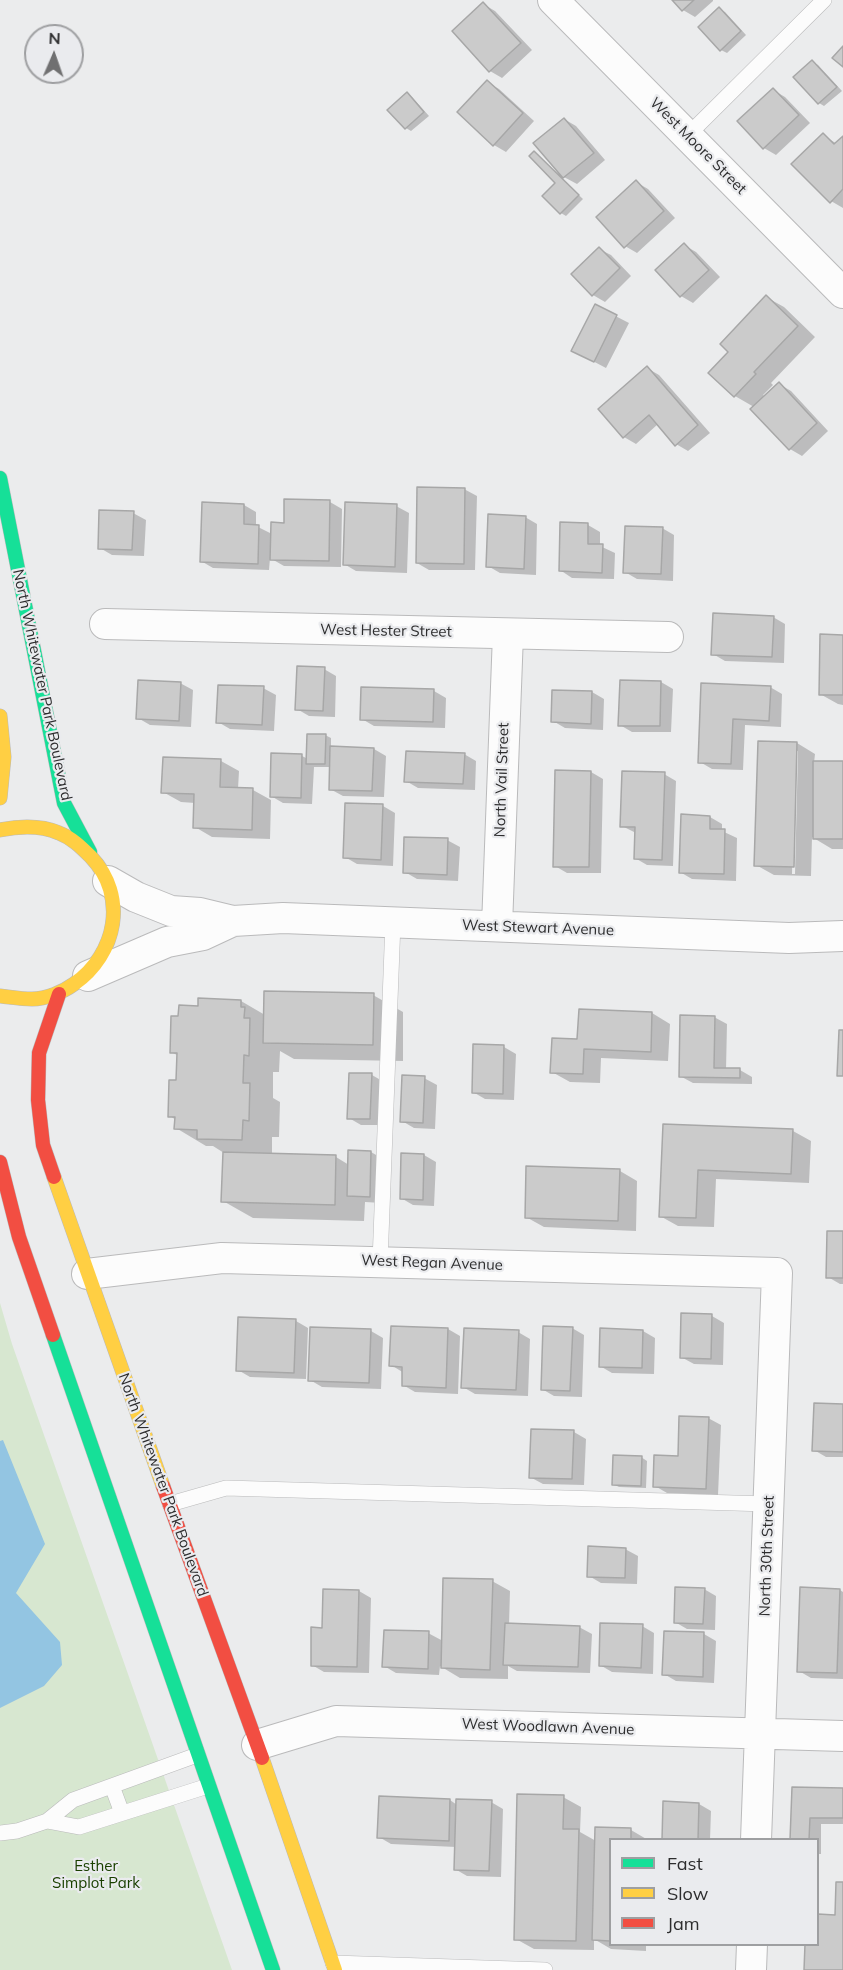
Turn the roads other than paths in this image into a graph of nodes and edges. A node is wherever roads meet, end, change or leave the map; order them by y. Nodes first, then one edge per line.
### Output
1 (553, 0) edge
2 (824, 0) edge
3 (687, 136) junction
4 (842, 289) edge
5 (0, 478) edge
6 (105, 624) dead end
7 (508, 633) junction
8 (668, 637) dead end
9 (0, 716) edge
10 (0, 798) edge
11 (0, 830) edge
12 (90, 852) junction
13 (108, 881) junction
14 (233, 921) junction
15 (393, 922) junction
16 (497, 926) junction
17 (843, 936) edge
18 (88, 976) junction
19 (59, 994) junction
20 (0, 996) edge
21 (0, 1162) edge
22 (380, 1262) junction
23 (777, 1273) joint
24 (87, 1274) junction
25 (170, 1504) junction
26 (768, 1504) junction
27 (760, 1733) junction
28 (843, 1736) edge
29 (257, 1745) junction
30 (197, 1755) junction
31 (112, 1786) junction
32 (208, 1786) junction
33 (122, 1814) junction
34 (47, 1821) junction
35 (0, 1833) edge
36 (756, 1838) edge
37 (752, 1946) edge
38 (334, 1966) edge
39 (273, 1970) edge
40 (545, 1970) edge
41 (752, 1970) edge

1 - 3 street, West Moore Street
2 - 3 lane
3 - 4 street, West Moore Street
5 - 12 street, North Whitewater Park Boulevard
6 - 7 street, West Hester Street
7 - 8 street, West Hester Street
7 - 16 street, North Vail Street
9 - 10 street
11 - 12 street
12 - 13 street, North Whitewater Park Boulevard
13 - 14 street, West Stewart Avenue
13 - 18 street
14 - 15 street, West Stewart Avenue
14 - 18 street, West Stewart Avenue
15 - 16 street, West Stewart Avenue
15 - 22 lane
16 - 17 street, West Stewart Avenue
18 - 19 street
19 - 20 street
19 - 24 street, North Whitewater Park Boulevard
21 - 30 street
22 - 23 street, West Regan Avenue
22 - 24 street, West Regan Avenue
23 - 26 street, North 30th Street
24 - 25 street, North Whitewater Park Boulevard
25 - 26 lane
25 - 29 street, North Whitewater Park Boulevard
26 - 27 street, North 30th Street
27 - 28 street, West Woodlawn Avenue
27 - 29 street, West Woodlawn Avenue
27 - 36 street, North 30th Street
29 - 38 street, North Whitewater Park Boulevard
30 - 31 lane
30 - 32 street
31 - 33 lane
31 - 34 lane
32 - 33 lane
32 - 39 street
33 - 34 lane
34 - 35 lane
37 - 41 street
38 - 40 lane

